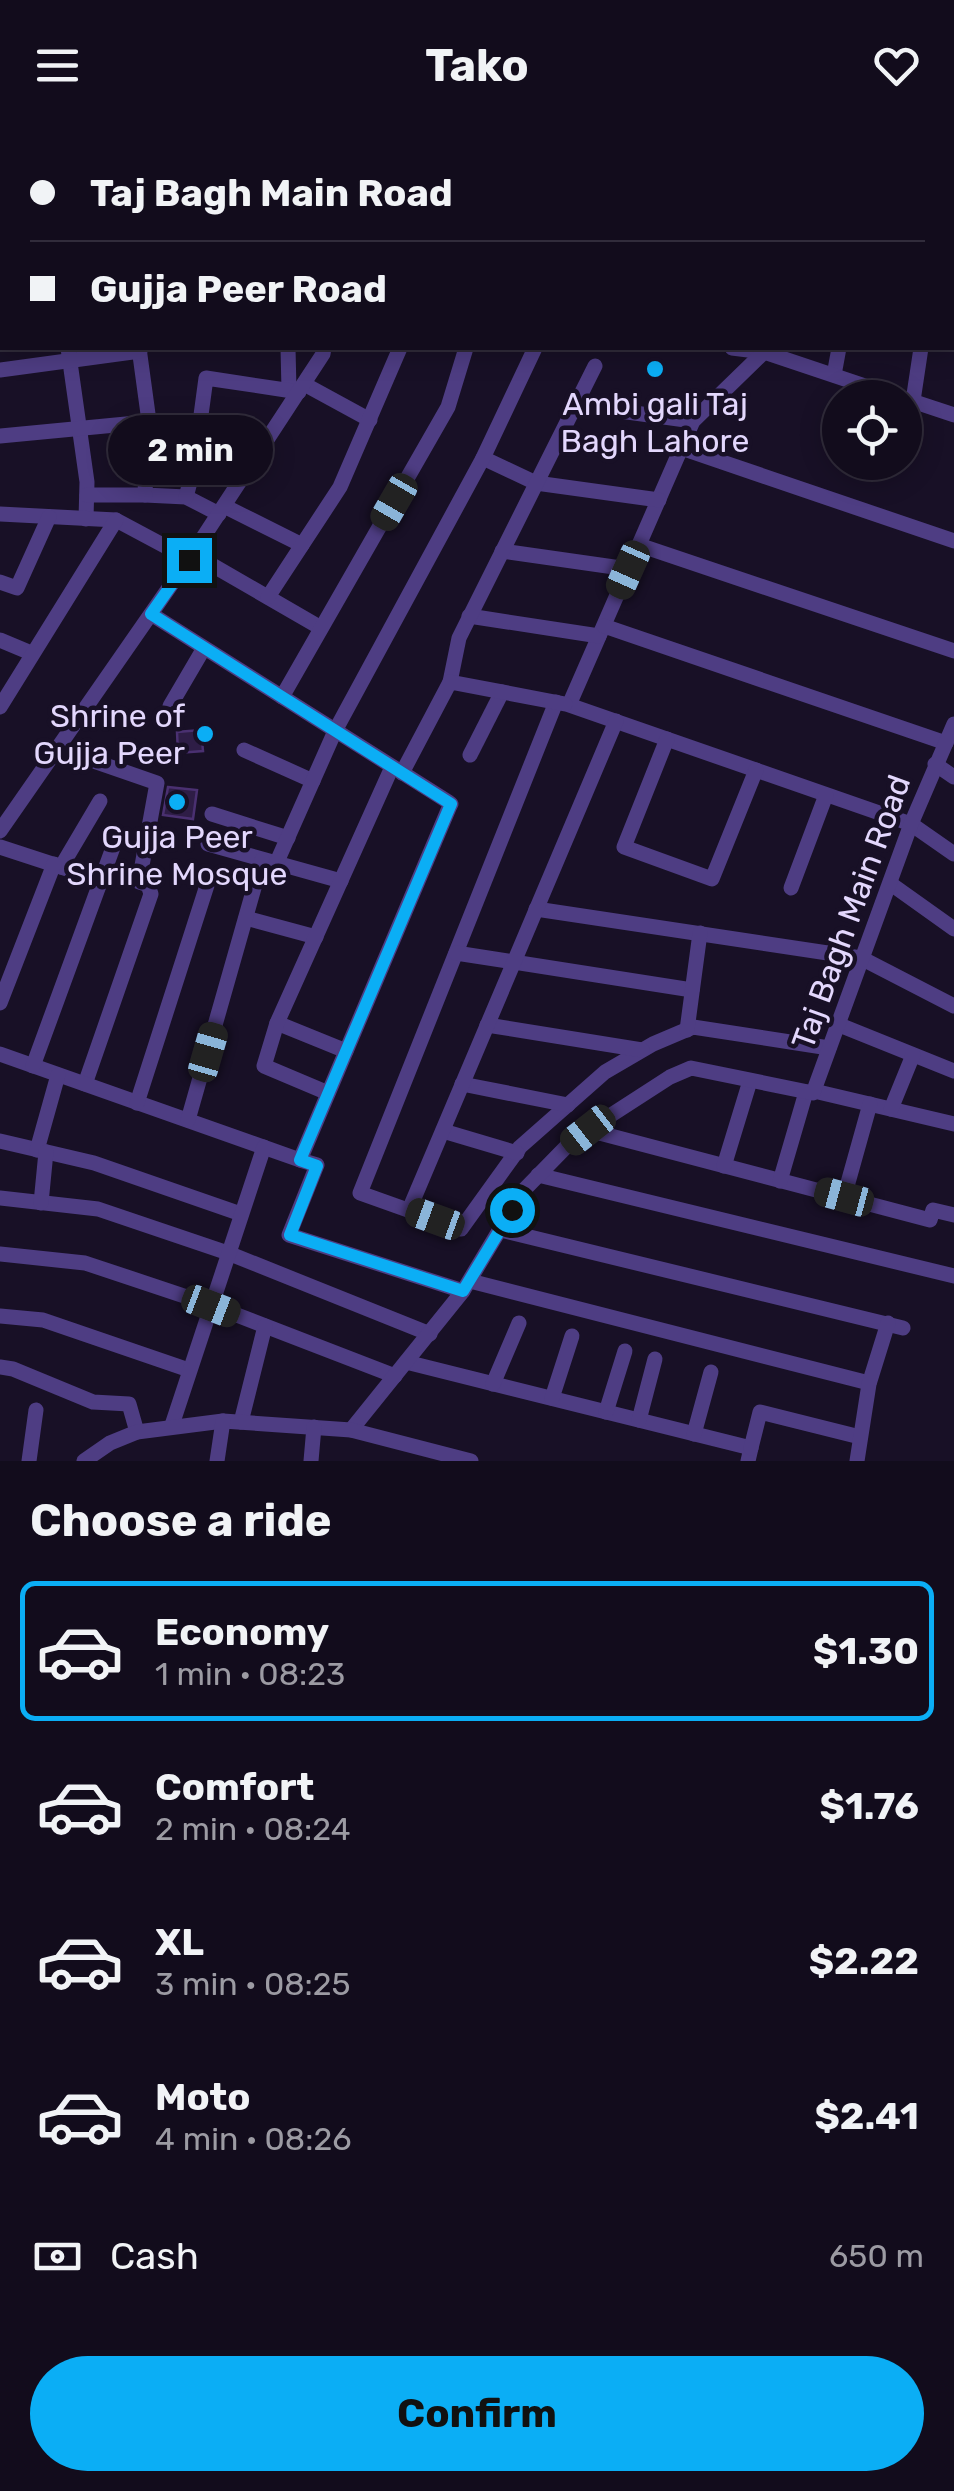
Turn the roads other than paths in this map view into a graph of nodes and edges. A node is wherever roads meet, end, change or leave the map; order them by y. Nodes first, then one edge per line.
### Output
1 (126, 350) edge
2 (140, 350) edge
3 (288, 350) edge
4 (324, 350) edge
5 (399, 350) edge
6 (465, 350) edge
7 (533, 350) edge
8 (764, 350) edge
9 (838, 350) edge
10 (920, 350) edge
11 (69, 354) edge
12 (594, 366) dead end
13 (0, 370) edge
14 (834, 375) junction
15 (849, 380) edge
16 (912, 380) edge
17 (297, 389) junction
18 (576, 404) junction
19 (922, 404) edge
20 (954, 415) edge
21 (370, 420) junction
22 (693, 421) junction
23 (147, 422) junction
24 (80, 428) junction
25 (0, 436) edge
26 (681, 448) junction
27 (483, 458) junction
28 (536, 483) junction
29 (86, 494) junction
30 (145, 495) junction
31 (186, 497) junction
32 (658, 500) junction
33 (222, 510) junction
34 (0, 514) edge
35 (49, 516) junction
36 (86, 519) junction
37 (116, 520) junction
38 (954, 541) edge
39 (302, 545) junction
40 (638, 545) junction
41 (502, 551) junction
42 (191, 557) junction
43 (628, 570) junction
44 (0, 582) edge
45 (268, 597) junction
46 (151, 614) junction
47 (469, 616) junction
48 (321, 628) junction
49 (601, 631) junction
50 (0, 640) edge
51 (204, 648) junction
52 (954, 651) edge
53 (31, 653) junction
54 (450, 682) junction
55 (502, 692) junction
56 (282, 697) junction
57 (563, 703) junction
58 (170, 706) dead end
59 (0, 707) edge
60 (616, 721) junction
61 (954, 724) edge
62 (335, 731) junction
63 (667, 739) junction
64 (946, 742) junction
65 (56, 748) junction
66 (244, 750) dead end
67 (470, 755) dead end
68 (935, 764) junction
69 (397, 770) junction
70 (756, 770) junction
71 (954, 777) edge
72 (313, 782) junction
73 (826, 795) junction
74 (100, 801) dead end
75 (8, 804) edge
76 (212, 814) dead end
77 (912, 824) junction
78 (0, 831) edge
79 (288, 838) junction
80 (116, 842) dead end
81 (208, 844) dead end
82 (0, 846) edge
83 (954, 854) edge
84 (269, 862) junction
85 (57, 866) junction
86 (210, 876) dead end
87 (101, 880) junction
88 (341, 881) junction
89 (891, 884) junction
90 (791, 888) dead end
91 (536, 909) junction
92 (246, 918) junction
93 (954, 929) edge
94 (700, 934) junction
95 (316, 937) junction
96 (456, 952) junction
97 (861, 958) junction
98 (514, 962) junction
99 (692, 990) junction
100 (0, 1003) edge
101 (954, 1006) edge
102 (277, 1023) junction
103 (837, 1024) junction
104 (488, 1025) junction
105 (686, 1030) junction
106 (829, 1048) junction
107 (642, 1050) junction
108 (346, 1051) junction
109 (0, 1055) edge
110 (913, 1055) junction
111 (32, 1066) junction
112 (954, 1072) edge
113 (58, 1075) junction
114 (750, 1081) junction
115 (85, 1084) junction
116 (462, 1084) junction
117 (810, 1091) junction
118 (328, 1093) junction
119 (138, 1102) junction
120 (568, 1104) junction
121 (870, 1104) junction
122 (891, 1109) junction
123 (188, 1120) junction
124 (954, 1124) edge
125 (588, 1130) junction
126 (443, 1131) junction
127 (0, 1141) edge
128 (264, 1147) junction
129 (42, 1151) junction
130 (516, 1152) junction
131 (300, 1160) junction
132 (724, 1166) junction
133 (538, 1175) junction
134 (780, 1181) junction
135 (844, 1197) junction
136 (0, 1198) edge
137 (40, 1203) junction
138 (409, 1210) junction
139 (242, 1214) junction
140 (954, 1214) edge
141 (501, 1230) junction
142 (0, 1254) edge
143 (228, 1254) junction
144 (954, 1276) edge
145 (466, 1286) junction
146 (211, 1306) junction
147 (0, 1316) edge
148 (520, 1323) dead end
149 (265, 1326) junction
150 (430, 1334) junction
151 (572, 1336) dead end
152 (625, 1351) dead end
153 (655, 1358) dead end
154 (406, 1362) junction
155 (0, 1367) edge
156 (189, 1370) junction
157 (711, 1372) dead end
158 (395, 1376) junction
159 (869, 1383) junction
160 (493, 1384) junction
161 (552, 1398) junction
162 (36, 1410) dead end
163 (606, 1412) junction
164 (639, 1420) junction
165 (223, 1422) junction
166 (242, 1422) junction
167 (172, 1425) junction
168 (314, 1427) junction
169 (351, 1430) junction
170 (137, 1432) junction
171 (694, 1434) junction
172 (860, 1437) junction
173 (405, 1453) edge
174 (749, 1454) edge
175 (29, 1461) edge
176 (84, 1461) edge
177 (217, 1461) edge
178 (310, 1461) edge
179 (471, 1461) edge
180 (856, 1461) edge

1 - 11 street
2 - 23 street
3 - 17 street
4 - 17 street
5 - 21 street
6 - 48 street
7 - 27 street
8 - 14 street
8 - 22 street
9 - 14 street
10 - 16 street
11 - 13 street
11 - 24 street
12 - 18 street
14 - 15 street
17 - 21 street
17 - 31 street
17 - 33 street
18 - 22 street
18 - 28 street
19 - 20 street
21 - 39 street
22 - 26 street
23 - 24 street
23 - 30 street
24 - 25 street
24 - 29 street
26 - 32 street
26 - 38 street
27 - 28 street
27 - 62 street
28 - 32 street
28 - 41 street
29 - 30 street
29 - 36 street
30 - 31 street
31 - 33 street
32 - 40 street
33 - 39 street
33 - 42 street
34 - 35 street
35 - 36 street
35 - 44 street
36 - 37 street
37 - 42 street
37 - 53 street
39 - 45 street
40 - 43 street
40 - 52 street
41 - 43 street
41 - 47 street
42 - 45 street
42 - 46 street
43 - 49 street
45 - 48 street
46 - 51 street
46 - 65 street
47 - 49 street
47 - 54 street
48 - 56 street
49 - 57 street
49 - 64 street
50 - 53 street
51 - 56 street
51 - 58 street
53 - 59 street
54 - 55 street
54 - 69 street
55 - 57 street
55 - 67 street
56 - 62 street
57 - 60 street
57 - 96 street
60 - 63 street
60 - 91 street
61 - 64 street, Taj Bagh Main Road
62 - 69 street
62 - 72 street
63 - 70 street
63 - 70 street
64 - 68 street, Taj Bagh Main Road
65 - 75 street
65 - 115 street
66 - 72 street
68 - 71 street
68 - 77 street, Taj Bagh Main Road
69 - 88 street
69 - 108 street
70 - 73 street
72 - 79 street
73 - 77 street
73 - 90 street
74 - 85 street
75 - 78 street
76 - 79 street
77 - 83 street
77 - 89 street, Taj Bagh Main Road
79 - 84 street
80 - 87 street
81 - 84 street
82 - 85 street
84 - 88 street
84 - 92 street
85 - 87 street
85 - 100 street
86 - 119 street
87 - 111 street
88 - 95 street
89 - 93 street
89 - 97 street, Taj Bagh Main Road
91 - 94 street
91 - 98 street
92 - 95 street
92 - 123 street
94 - 97 street
94 - 99 street
95 - 102 street
96 - 98 street
96 - 138 street
97 - 101 street
97 - 103 street, Taj Bagh Main Road
98 - 99 street
98 - 104 street
99 - 105 street
102 - 108 street
102 - 118 street
103 - 106 street, Taj Bagh Main Road
103 - 110 street
104 - 107 street
104 - 116 street
105 - 106 street
105 - 107 street
106 - 117 street, Taj Bagh Main Road
107 - 120 street
108 - 118 street
109 - 111 street
110 - 112 street
110 - 122 street
111 - 113 street
113 - 115 street
113 - 129 street
114 - 117 street, Taj Bagh Main Road
114 - 125 street, Taj Bagh Main Road
114 - 132 street
115 - 119 street
116 - 120 street
116 - 126 street
117 - 121 street
117 - 134 street
118 - 131 street
119 - 123 street
120 - 130 street
121 - 122 street
121 - 135 street
122 - 124 street
123 - 128 street
125 - 132 street
125 - 133 street, Taj Bagh Main Road
126 - 130 street
126 - 138 street
127 - 129 street
128 - 131 street
128 - 139 street
129 - 137 street
129 - 139 street
130 - 138 street
131 - 145 street
132 - 134 street
133 - 141 street, Taj Bagh Main Road
133 - 144 street
134 - 135 street
135 - 140 street
136 - 137 street
137 - 143 street
139 - 143 street
141 - 145 street, Taj Bagh Main Road
141 - 159 street
142 - 146 street
143 - 146 street
143 - 150 street
145 - 150 street, Taj Bagh Main Road
145 - 159 street
146 - 149 street
146 - 156 street
147 - 156 street
148 - 160 street
149 - 158 street
149 - 166 street
150 - 154 street, Taj Bagh Main Road
151 - 161 street
152 - 163 street
153 - 164 street
154 - 158 street, Taj Bagh Main Road
154 - 160 street
155 - 170 street
156 - 167 street
157 - 171 street
158 - 169 street, Taj Bagh Main Road
159 - 172 street
160 - 161 street
161 - 163 street
162 - 175 street
163 - 164 street
164 - 171 street
165 - 166 street
165 - 167 street
165 - 177 street
166 - 168 street
167 - 170 street
168 - 169 street
168 - 178 street
169 - 173 street
170 - 176 street
171 - 174 street
172 - 174 street
172 - 180 street
173 - 179 street

